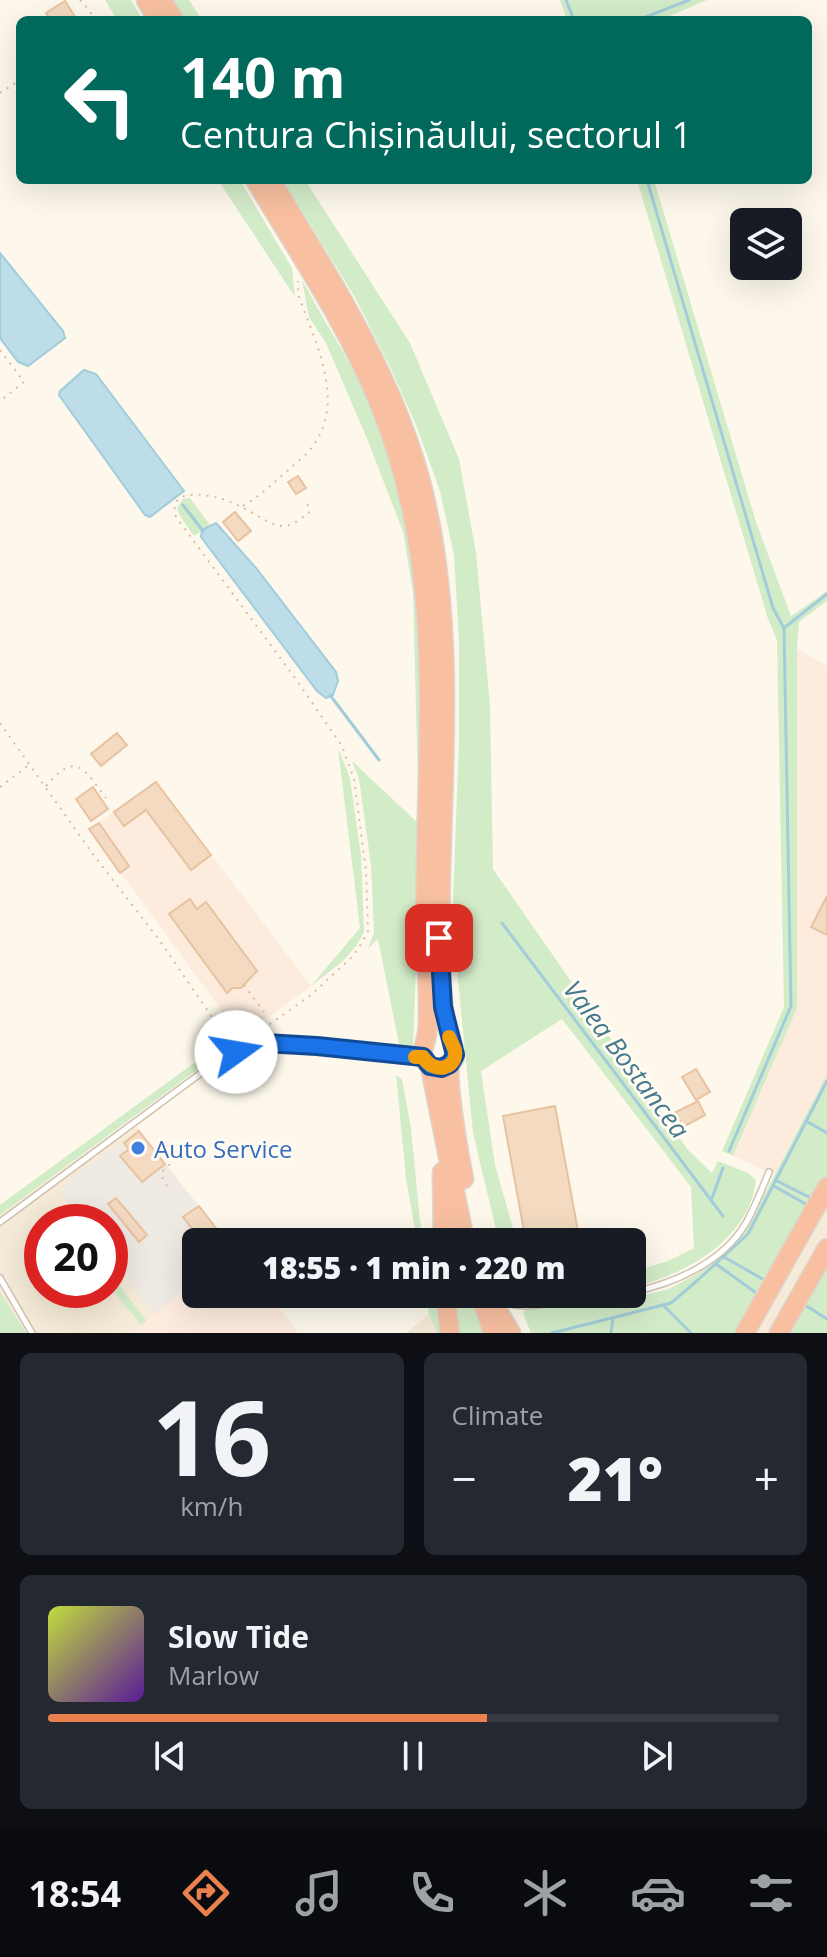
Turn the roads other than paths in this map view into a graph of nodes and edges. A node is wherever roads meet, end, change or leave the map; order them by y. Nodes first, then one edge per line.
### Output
1 (257, 184) edge
2 (273, 184) edge
3 (450, 1040) junction
4 (426, 1055) junction
5 (450, 1064) junction
6 (439, 1121) junction
7 (769, 1172) dead end
8 (827, 1187) edge
9 (827, 1209) edge
10 (0, 1222) edge
11 (443, 1228) edge
12 (462, 1228) edge
13 (474, 1228) edge
14 (827, 1248) edge
15 (0, 1278) edge
16 (646, 1290) edge
17 (447, 1308) edge
18 (491, 1308) edge
19 (494, 1308) edge
20 (497, 1308) edge
21 (32, 1333) edge
22 (450, 1333) edge
23 (493, 1333) edge
24 (502, 1333) edge
25 (511, 1333) edge
26 (745, 1333) edge
27 (757, 1333) edge
28 (779, 1333) edge

1 - 4 highway
2 - 3 highway
3 - 4 highway
3 - 5 highway
4 - 5 highway
4 - 6 highway
4 - 10 lane
5 - 13 highway
6 - 11 highway
6 - 12 highway
7 - 16 lane
8 - 26 highway
9 - 27 highway
14 - 28 highway
15 - 21 lane
17 - 22 highway
18 - 23 highway
19 - 24 highway
20 - 25 highway

